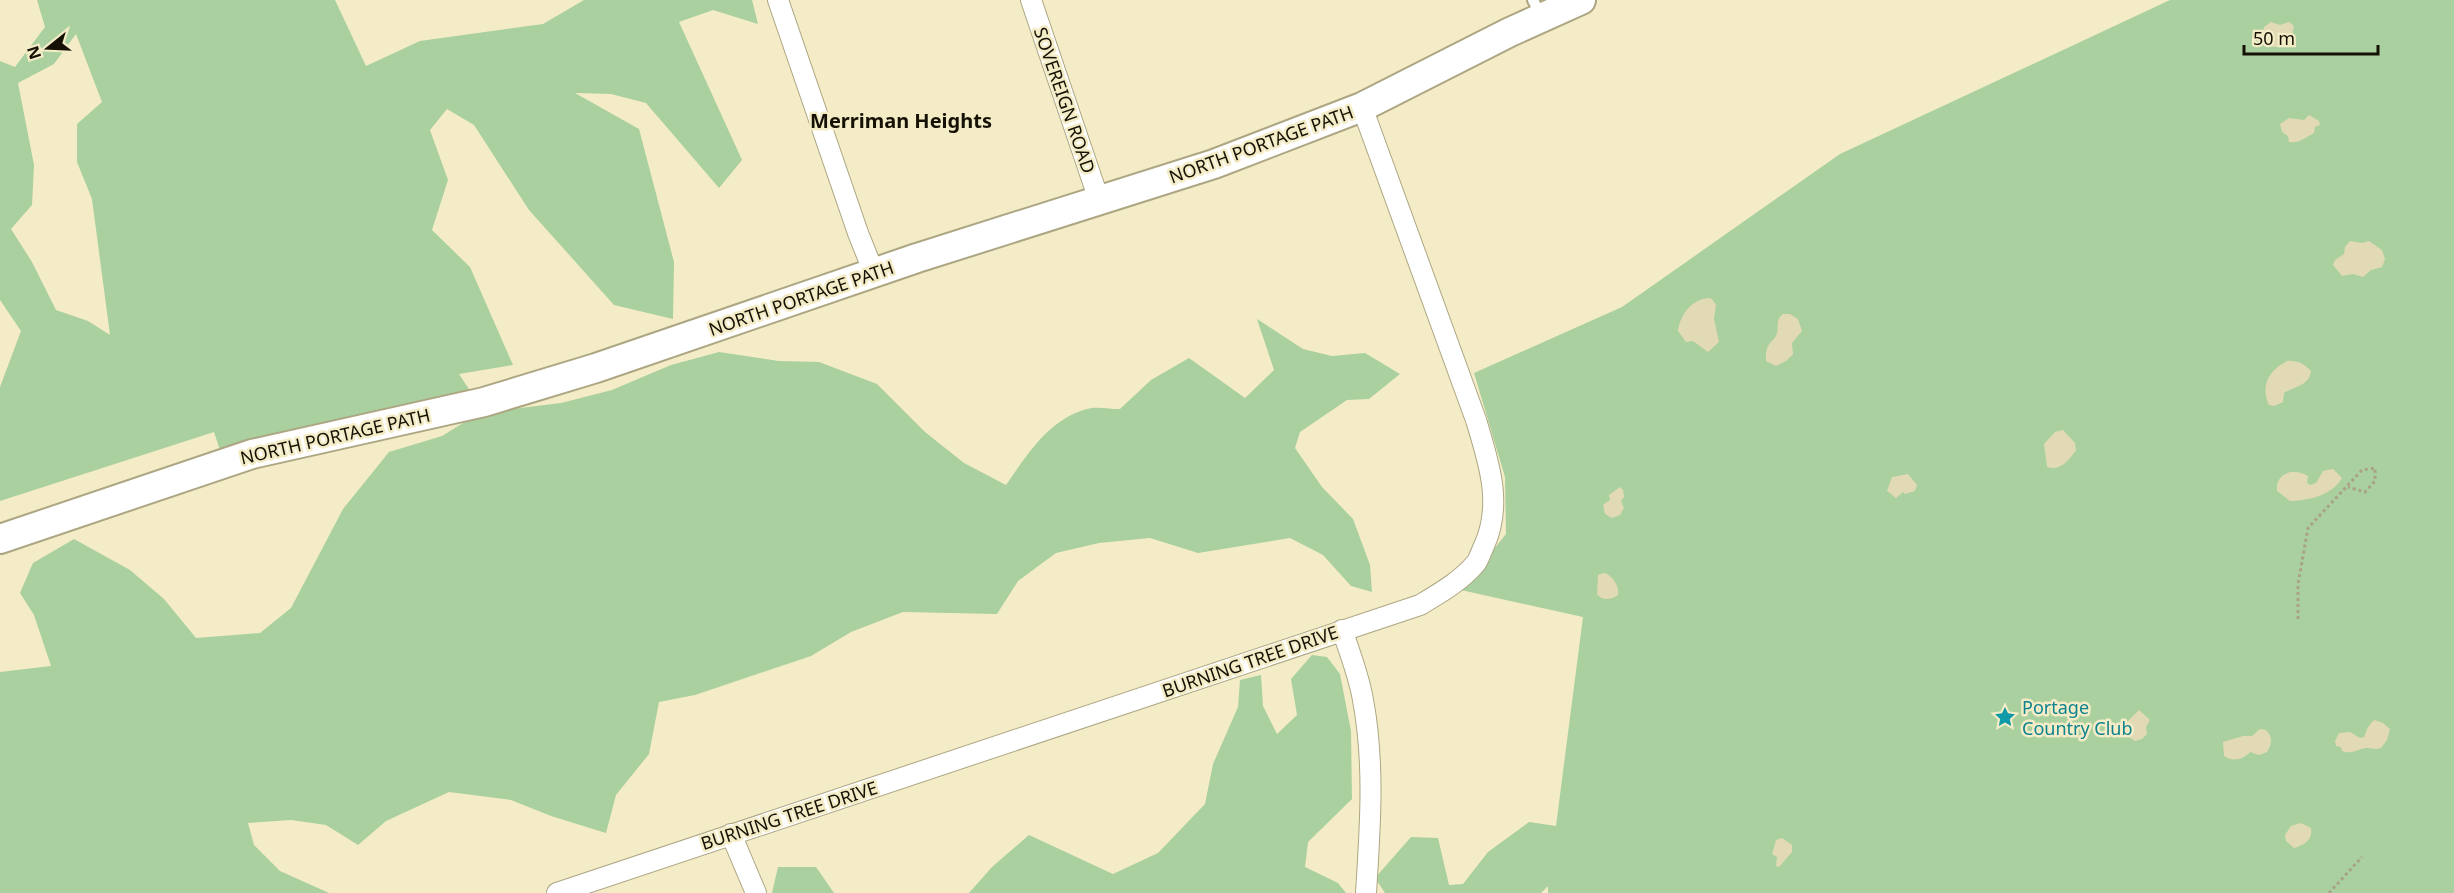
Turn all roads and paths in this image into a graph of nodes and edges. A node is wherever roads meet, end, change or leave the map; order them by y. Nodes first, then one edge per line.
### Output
1 (778, 0) edge
2 (1031, 0) edge
3 (1581, 0) edge
4 (1537, 9) edge
5 (1362, 107) junction
6 (1099, 200) junction
7 (874, 273) junction
8 (2348, 487) junction
9 (0, 539) edge
10 (2298, 619) dead end
11 (1342, 630) junction
12 (731, 834) junction
13 (2362, 857) dead end
14 (557, 893) edge
15 (756, 893) edge
16 (1366, 893) edge
17 (2329, 893) edge

1 - 7 street
2 - 6 street, SOVEREIGN ROAD
3 - 4 main road, NORTH PORTAGE PATH
4 - 5 main road, NORTH PORTAGE PATH
5 - 6 main road, NORTH PORTAGE PATH
5 - 11 street, BURNING TREE DRIVE
6 - 7 main road, NORTH PORTAGE PATH
7 - 9 main road, NORTH PORTAGE PATH
8 - 8 path
8 - 10 path
11 - 12 street, BURNING TREE DRIVE
11 - 16 street
12 - 14 street, BURNING TREE DRIVE
12 - 15 street
13 - 17 path

